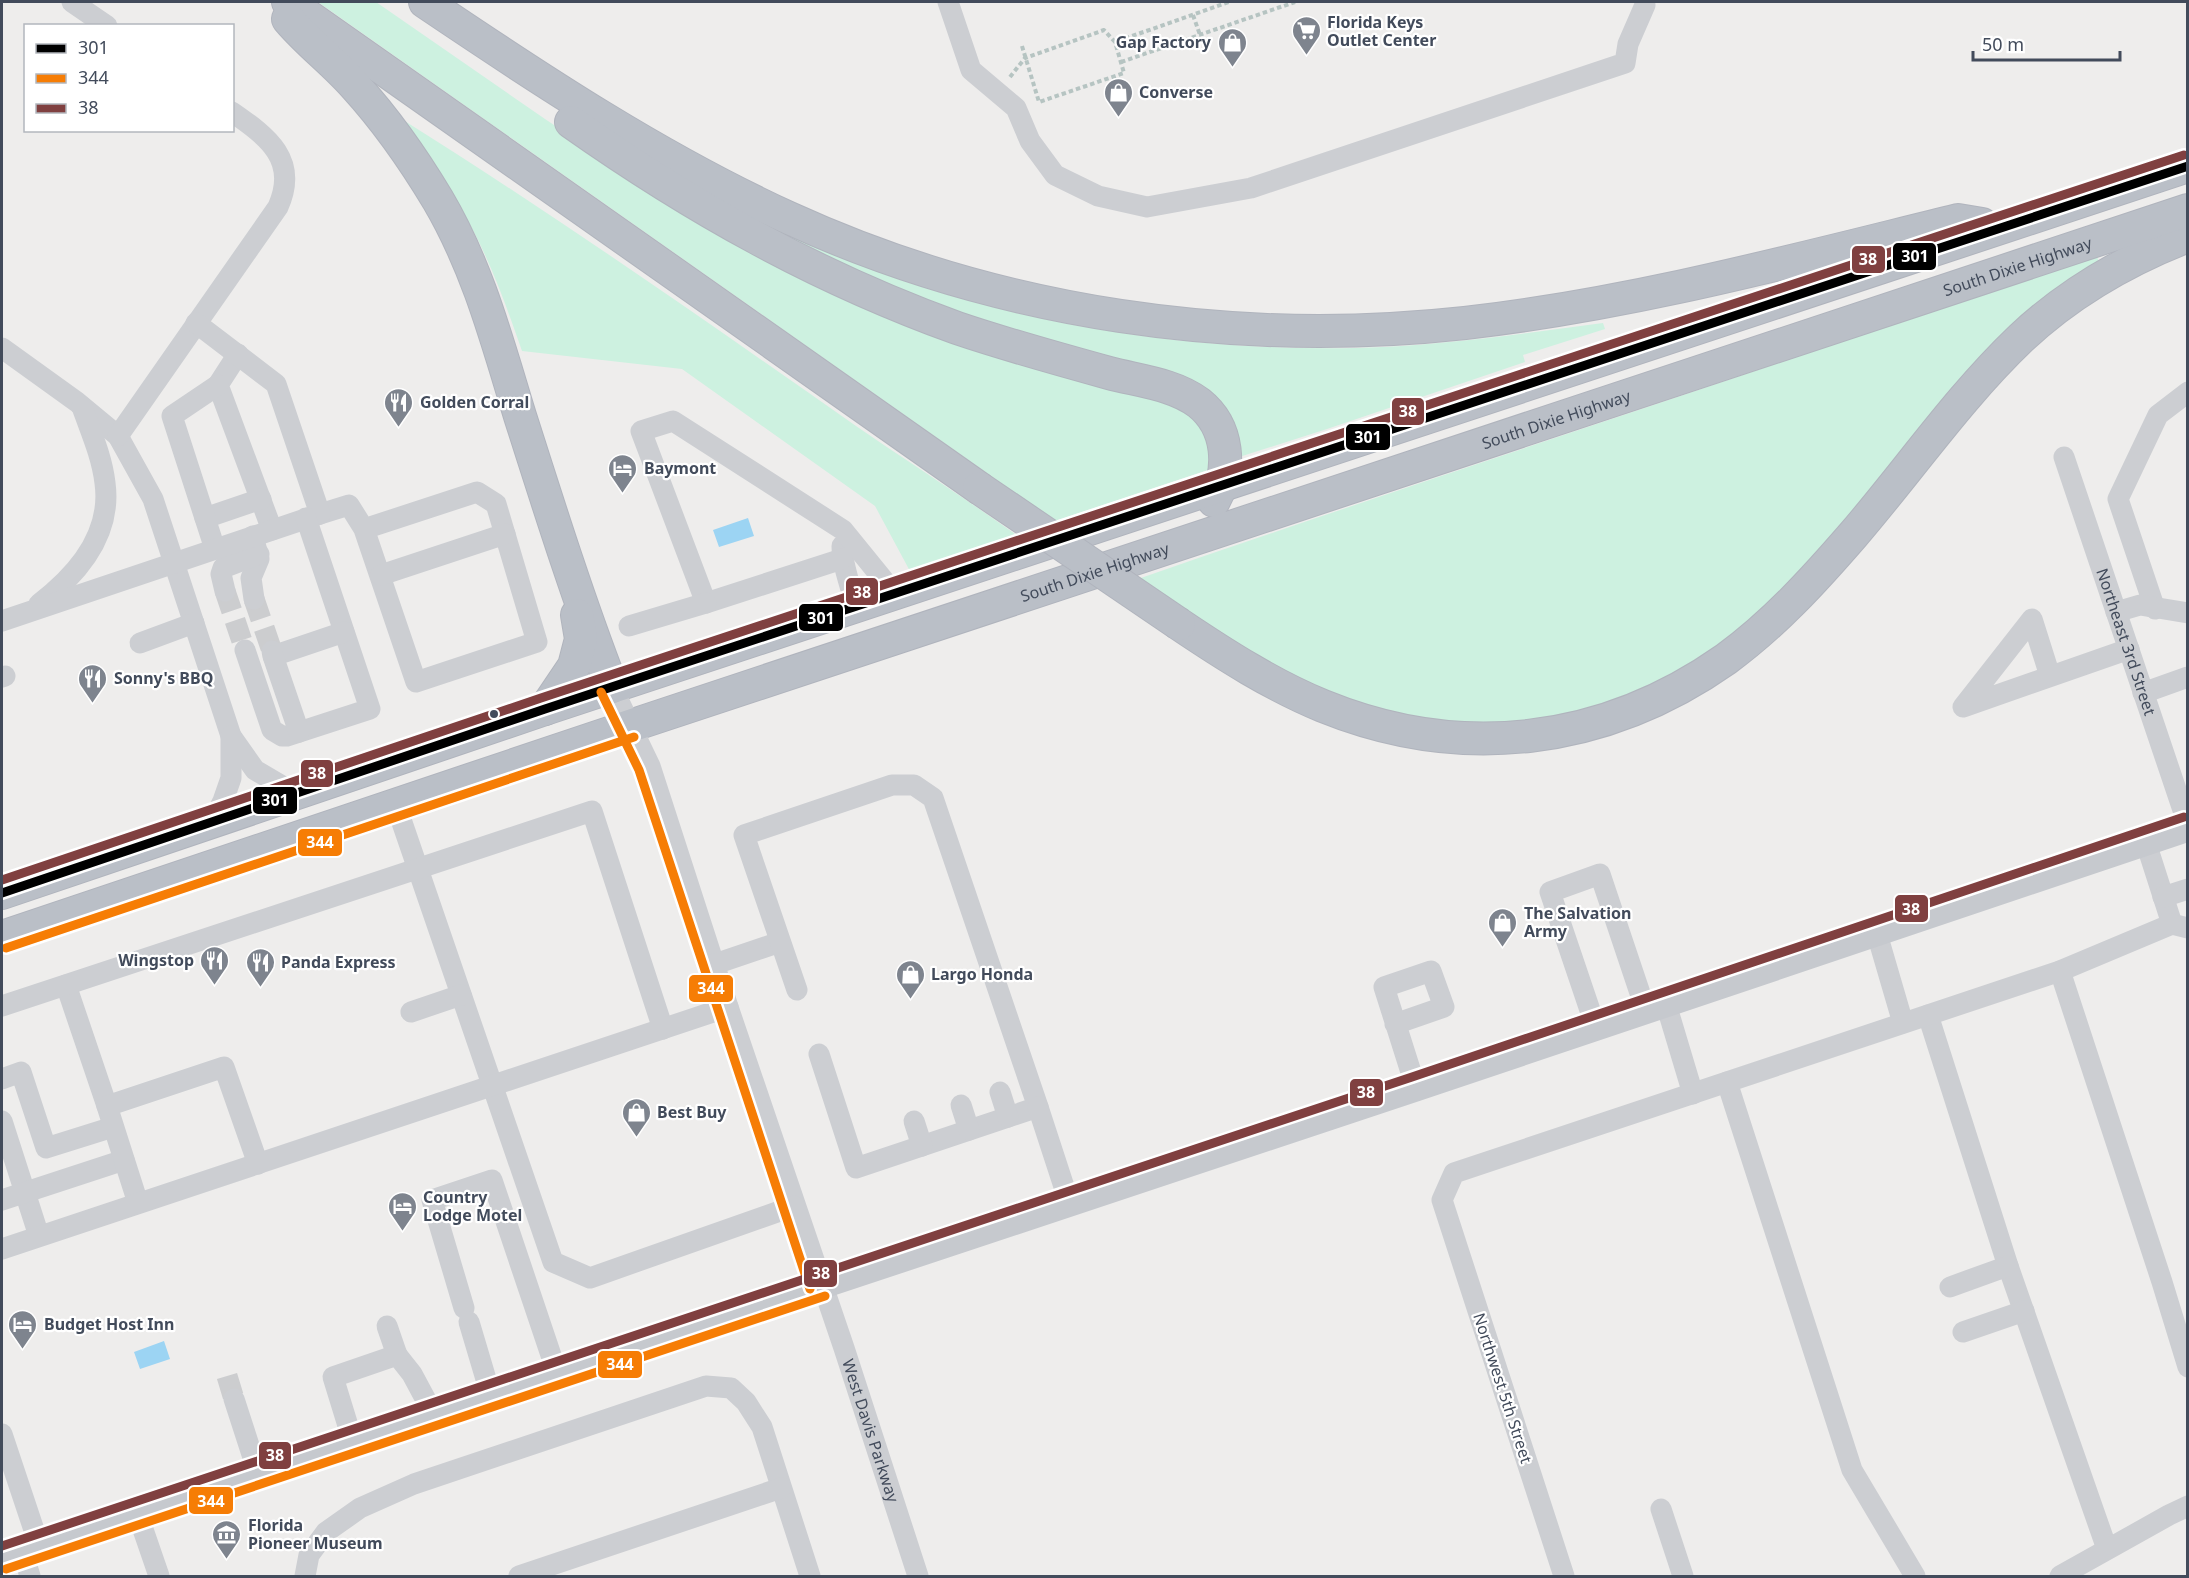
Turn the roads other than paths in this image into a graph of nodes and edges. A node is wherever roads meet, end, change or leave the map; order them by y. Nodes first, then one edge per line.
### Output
1 (72, 2) edge
2 (274, 2) edge
3 (288, 2) edge
4 (425, 2) edge
5 (948, 2) edge
6 (1648, 3) edge
7 (104, 24) edge
8 (480, 39) junction
9 (234, 113) edge
10 (2187, 166) edge
11 (2187, 210) edge
12 (2004, 227) junction
13 (2187, 236) edge
14 (196, 323) junction
15 (2, 348) edge
16 (238, 354) junction
17 (218, 385) junction
18 (2187, 392) edge
19 (82, 407) junction
20 (117, 436) junction
21 (2064, 457) dead end
22 (1221, 487) junction
23 (261, 499) junction
24 (313, 516) junction
25 (205, 518) junction
26 (364, 529) junction
27 (843, 530) junction
28 (505, 534) junction
29 (261, 540) junction
30 (215, 549) junction
31 (1137, 558) junction
32 (842, 559) junction
33 (174, 563) junction
34 (381, 575) junction
35 (576, 586) junction
36 (225, 591) tunnel mouth
37 (895, 594) junction
38 (254, 599) tunnel mouth
39 (706, 603) junction
40 (855, 607) junction
41 (2155, 609) junction
42 (28, 612) junction
43 (2116, 612) junction
44 (2187, 613) edge
45 (2, 621) edge
46 (194, 623) junction
47 (629, 626) dead end
48 (344, 632) junction
49 (140, 644) dead end
50 (2128, 649) junction
51 (245, 650) tunnel mouth
52 (2050, 676) junction
53 (2187, 677) edge
54 (612, 687) junction
55 (2143, 693) junction
56 (546, 709) junction
57 (630, 726) junction
58 (299, 732) junction
59 (231, 736) junction
60 (302, 793) junction
61 (396, 805) junction
62 (212, 823) junction
63 (2187, 827) edge
64 (2146, 843) junction
65 (418, 868) junction
66 (2187, 889) edge
67 (2, 893) edge
68 (2163, 897) junction
69 (2180, 926) edge
70 (1877, 934) junction
71 (2, 937) edge
72 (780, 942) junction
73 (715, 964) junction
74 (2060, 971) junction
75 (66, 985) junction
76 (797, 990) dead end
77 (461, 995) junction
78 (2, 1006) edge
79 (728, 1007) junction
80 (1656, 1008) junction
81 (411, 1012) dead end
82 (1928, 1015) junction
83 (1904, 1023) junction
84 (1395, 1024) dead end
85 (1596, 1028) junction
86 (663, 1029) junction
87 (819, 1054) dead end
88 (2, 1080) edge
89 (1727, 1082) junction
90 (491, 1086) junction
91 (1416, 1088) junction
92 (1000, 1092) dead end
93 (1693, 1094) junction
94 (961, 1105) dead end
95 (107, 1106) junction
96 (1038, 1107) junction
97 (1008, 1117) junction
98 (2, 1121) edge
99 (914, 1121) dead end
100 (114, 1127) junction
101 (969, 1130) junction
102 (922, 1146) junction
103 (6, 1152) edge
104 (124, 1160) junction
105 (258, 1164) junction
106 (25, 1192) junction
107 (2, 1200) edge
108 (1069, 1202) junction
109 (138, 1203) junction
110 (794, 1206) junction
111 (39, 1236) junction
112 (2, 1249) edge
113 (2008, 1266) junction
114 (821, 1284) junction
115 (1950, 1287) dead end
116 (2024, 1311) junction
117 (387, 1326) dead end
118 (1962, 1332) dead end
119 (398, 1355) junction
120 (2187, 1367) edge
121 (557, 1373) junction
122 (491, 1395) junction
123 (234, 1399) tunnel mouth
124 (434, 1415) junction
125 (2, 1434) edge
126 (353, 1442) junction
127 (258, 1473) junction
128 (781, 1488) junction
129 (2187, 1506) edge
130 (1661, 1509) dead end
131 (137, 1512) junction
132 (2107, 1549) junction
133 (21, 1551) edge
134 (30, 1576) edge
135 (159, 1576) edge
136 (304, 1576) edge
137 (519, 1576) edge
138 (810, 1576) edge
139 (918, 1576) edge
140 (1564, 1576) edge
141 (1683, 1576) edge
142 (1916, 1576) edge
143 (2060, 1576) edge

1 - 7 street
2 - 35 highway
3 - 13 highway, bridge
4 - 8 highway
5 - 6 street
8 - 12 highway
8 - 22 highway
9 - 14 street
10 - 12 highway
11 - 31 highway, South Dixie Highway
12 - 22 highway
14 - 16 street
14 - 20 street
15 - 19 street
16 - 17 street
16 - 24 street
17 - 23 street
17 - 25 street
18 - 41 street
19 - 20 street
19 - 42 street
20 - 33 street
21 - 43 street, Northeast 3rd Street
22 - 31 highway
22 - 37 highway
23 - 25 street
23 - 29 street
24 - 26 street
24 - 29 street
24 - 48 street
25 - 30 street
26 - 28 street
26 - 34 street
27 - 32 street
27 - 37 street
27 - 39 street
28 - 34 street
28 - 34 street
29 - 30 street
29 - 36 street
29 - 38 street
30 - 33 street
31 - 57 highway, South Dixie Highway
32 - 39 street
32 - 40 street
33 - 42 street
33 - 46 street
35 - 54 highway
35 - 56 highway
37 - 40 highway
39 - 47 street
40 - 54 highway
41 - 43 street
41 - 44 street
42 - 45 street
43 - 50 street, Northeast 3rd Street
46 - 49 street
46 - 59 street
48 - 58 street
48 - 58 street
50 - 52 street
50 - 55 street, Northeast 3rd Street
51 - 58 street
52 - 52 street
53 - 55 street
54 - 56 highway
54 - 57 street, West Davis Parkway
55 - 63 street, Northeast 3rd Street
56 - 60 highway
57 - 61 highway, South Dixie Highway
57 - 73 street, West Davis Parkway
59 - 60 street
59 - 62 street
60 - 62 highway
61 - 65 street
61 - 71 highway, South Dixie Highway
62 - 67 highway
63 - 64 main road
64 - 68 street
64 - 70 main road
65 - 75 street
65 - 77 street
65 - 86 street
66 - 68 street
68 - 69 street
69 - 74 street
70 - 80 main road
70 - 83 street
72 - 73 street
72 - 76 street
72 - 96 street
73 - 79 street, West Davis Parkway
74 - 82 street
74 - 120 street
75 - 78 street
75 - 95 street
77 - 81 street
77 - 90 street
79 - 86 street
79 - 110 street, West Davis Parkway
80 - 85 main road
80 - 85 street
80 - 93 street
82 - 83 street
82 - 113 street
83 - 89 street
84 - 91 street
85 - 91 main road
86 - 90 street
87 - 102 street
88 - 100 street
89 - 93 street
89 - 142 street
90 - 105 street
90 - 110 street
91 - 108 main road
92 - 97 street
93 - 140 street, Northwest 5th Street
94 - 101 street
95 - 100 street
95 - 105 street
96 - 97 street
96 - 108 street
97 - 101 street
98 - 103 street
99 - 102 street
100 - 104 street
101 - 102 street
103 - 106 street
104 - 106 street
104 - 109 street
105 - 109 street
106 - 107 street
106 - 111 street
108 - 114 main road
109 - 111 street
110 - 114 street, West Davis Parkway
111 - 112 street
113 - 115 street
113 - 116 street
114 - 121 main road
114 - 139 street, West Davis Parkway
116 - 118 street
116 - 132 street
117 - 119 street
119 - 124 street
119 - 126 street
121 - 122 main road
121 - 122 street
122 - 124 main road
123 - 127 street
124 - 126 main road
125 - 133 street
126 - 127 main road
127 - 131 main road
128 - 136 street
128 - 137 street
128 - 138 street
129 - 132 street
130 - 141 street
131 - 133 main road
131 - 135 street
132 - 143 street
133 - 134 street

